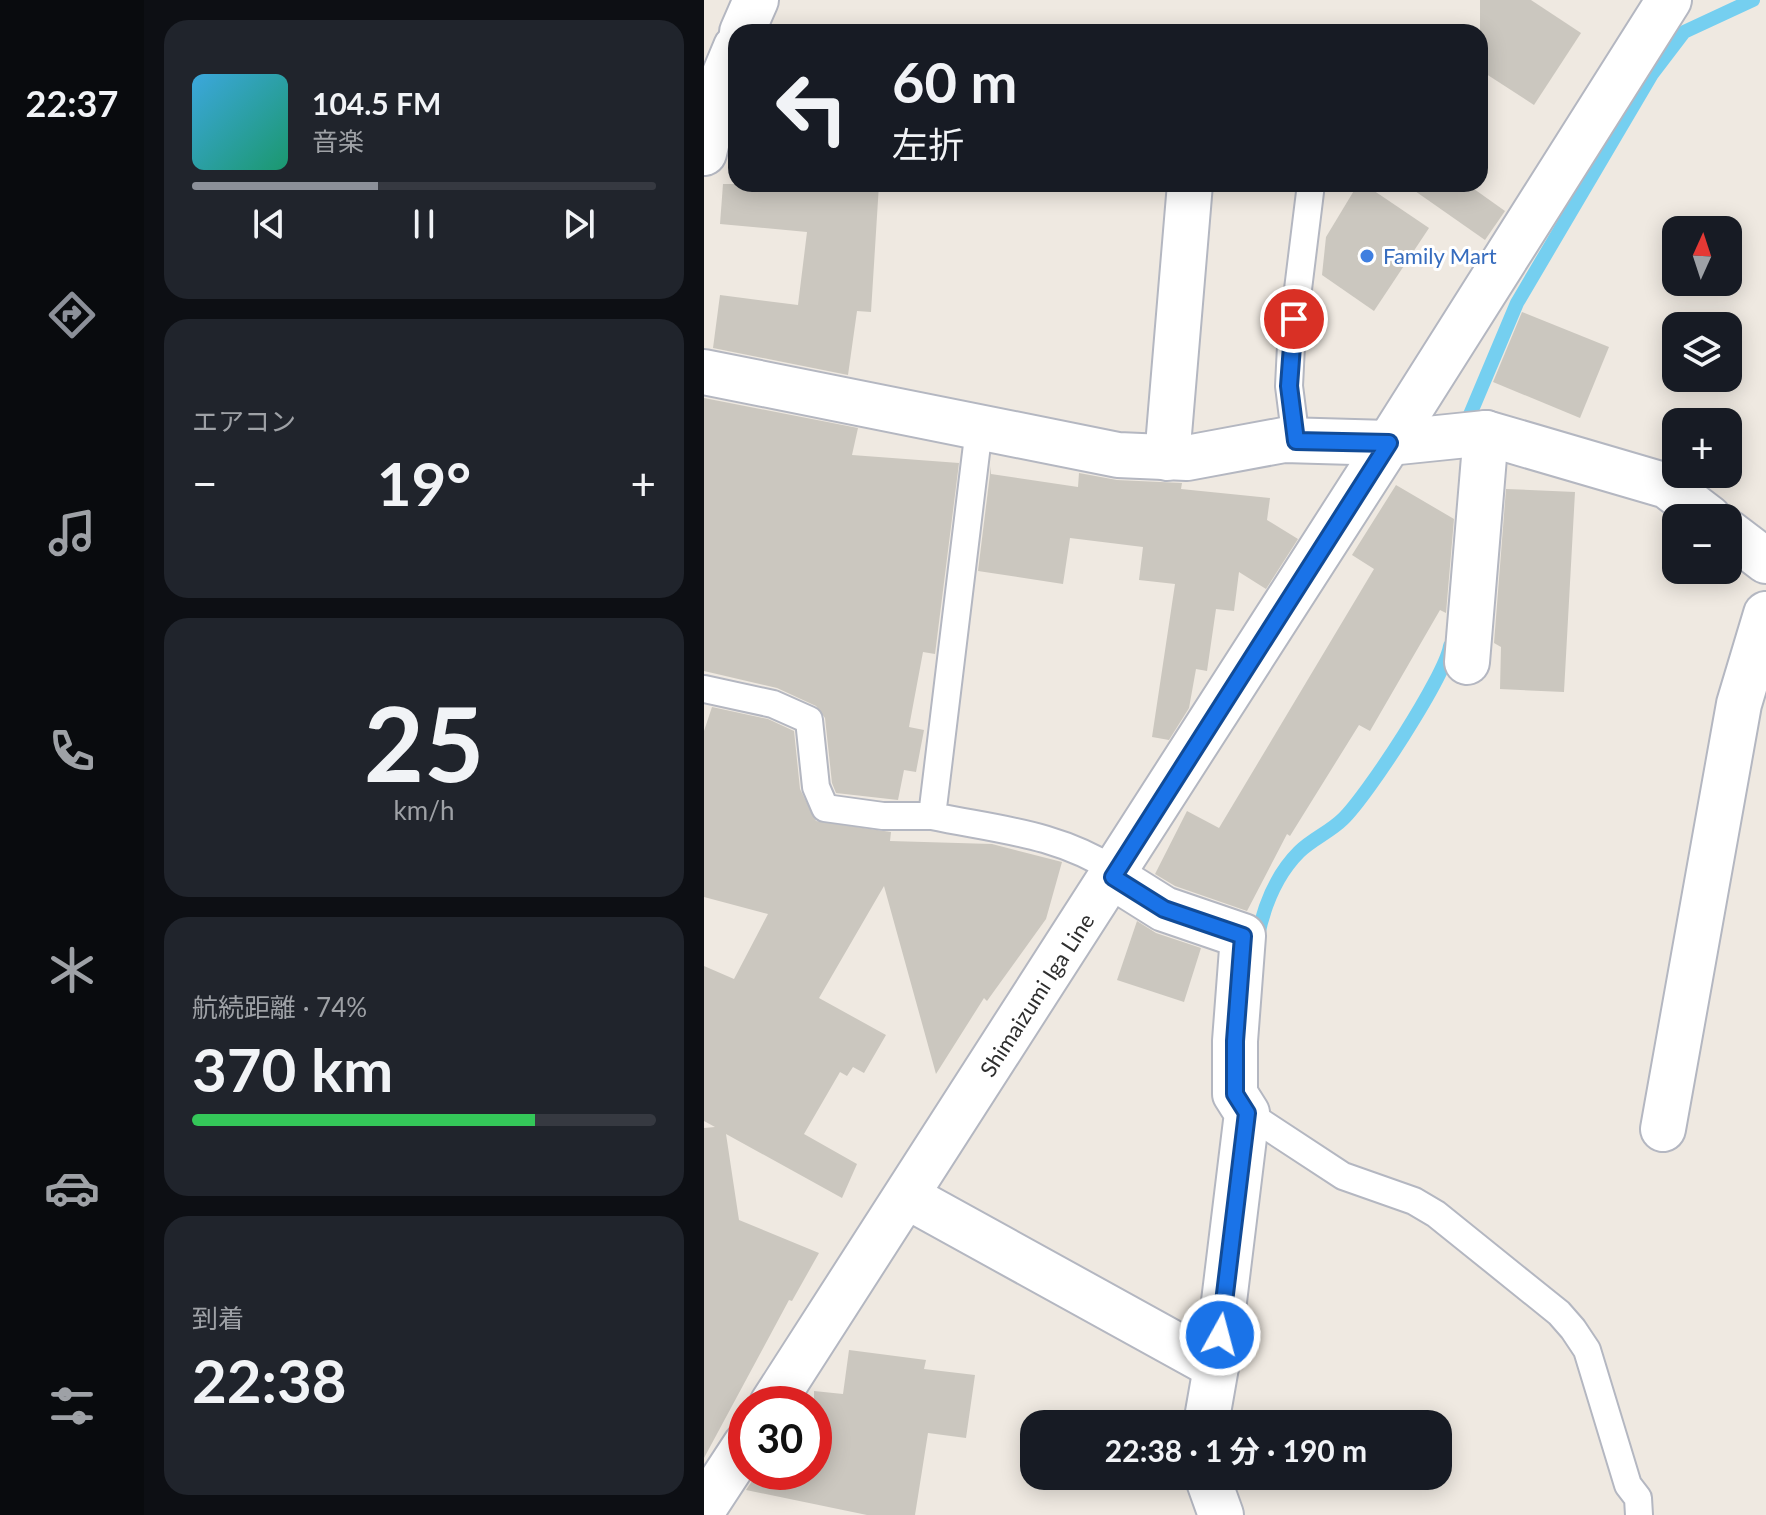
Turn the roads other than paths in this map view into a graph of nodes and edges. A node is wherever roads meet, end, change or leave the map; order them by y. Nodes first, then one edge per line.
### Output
1 (756, 0) edge
2 (1672, 1) edge
3 (746, 24) edge
4 (728, 66) edge
5 (704, 153) edge
6 (1189, 192) edge
7 (1310, 192) edge
8 (704, 372) edge
9 (979, 428) junction
10 (1486, 433) junction
11 (1296, 441) junction
12 (1389, 443) junction
13 (1167, 458) junction
14 (1691, 504) edge
15 (1742, 543) edge
16 (1766, 561) edge
17 (1766, 614) edge
18 (1467, 662) dead end
19 (704, 689) edge
20 (932, 816) junction
21 (1114, 874) junction
22 (1247, 1113) junction
23 (1663, 1129) dead end
24 (908, 1197) junction
25 (1216, 1367) junction
26 (784, 1386) edge
27 (1208, 1410) edge
28 (728, 1471) edge
29 (1212, 1490) edge
30 (704, 1508) edge
31 (1221, 1515) edge
32 (1639, 1515) edge

1 - 3 street
2 - 12 street, Shimaizumi Iga Line
4 - 5 street
6 - 13 street
7 - 11 lane
8 - 9 street
9 - 13 street
9 - 20 lane
10 - 12 street
10 - 14 street
10 - 18 street
11 - 12 street
11 - 13 street
12 - 21 street, Shimaizumi Iga Line
15 - 16 street
17 - 23 street
19 - 20 lane
20 - 21 lane
21 - 22 street
21 - 24 street, Shimaizumi Iga Line
22 - 25 street
22 - 32 lane
24 - 25 street
24 - 26 street, Shimaizumi Iga Line
25 - 27 street
28 - 30 street
29 - 31 street

